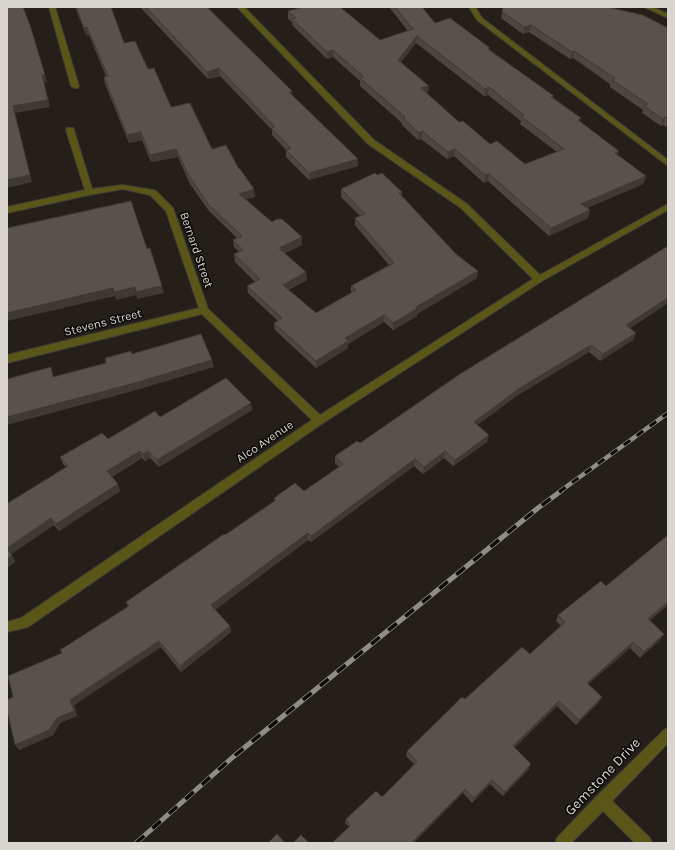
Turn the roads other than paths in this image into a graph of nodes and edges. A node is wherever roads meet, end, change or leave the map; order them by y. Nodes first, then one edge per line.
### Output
1 (52, 7) edge
2 (240, 7) edge
3 (472, 7) edge
4 (647, 7) edge
5 (668, 16) edge
6 (75, 86) dead end
7 (70, 130) dead end
8 (668, 164) edge
9 (89, 192) junction
10 (668, 207) edge
11 (7, 210) edge
12 (539, 279) junction
13 (204, 310) junction
14 (7, 359) edge
15 (319, 420) junction
16 (7, 627) edge
17 (668, 734) edge
18 (602, 801) junction
19 (562, 843) edge
20 (645, 843) edge

1 - 6 street
2 - 12 street
3 - 8 street
4 - 5 street
7 - 9 street
9 - 11 street, Bernard Street
9 - 13 street, Bernard Street
10 - 12 street, Alco Avenue
12 - 15 street, Alco Avenue
13 - 14 street, Stevens Street
13 - 15 street, Bernard Street
15 - 16 street, Alco Avenue
17 - 18 street, Gemstone Drive
18 - 19 street, Gemstone Drive
18 - 20 street

